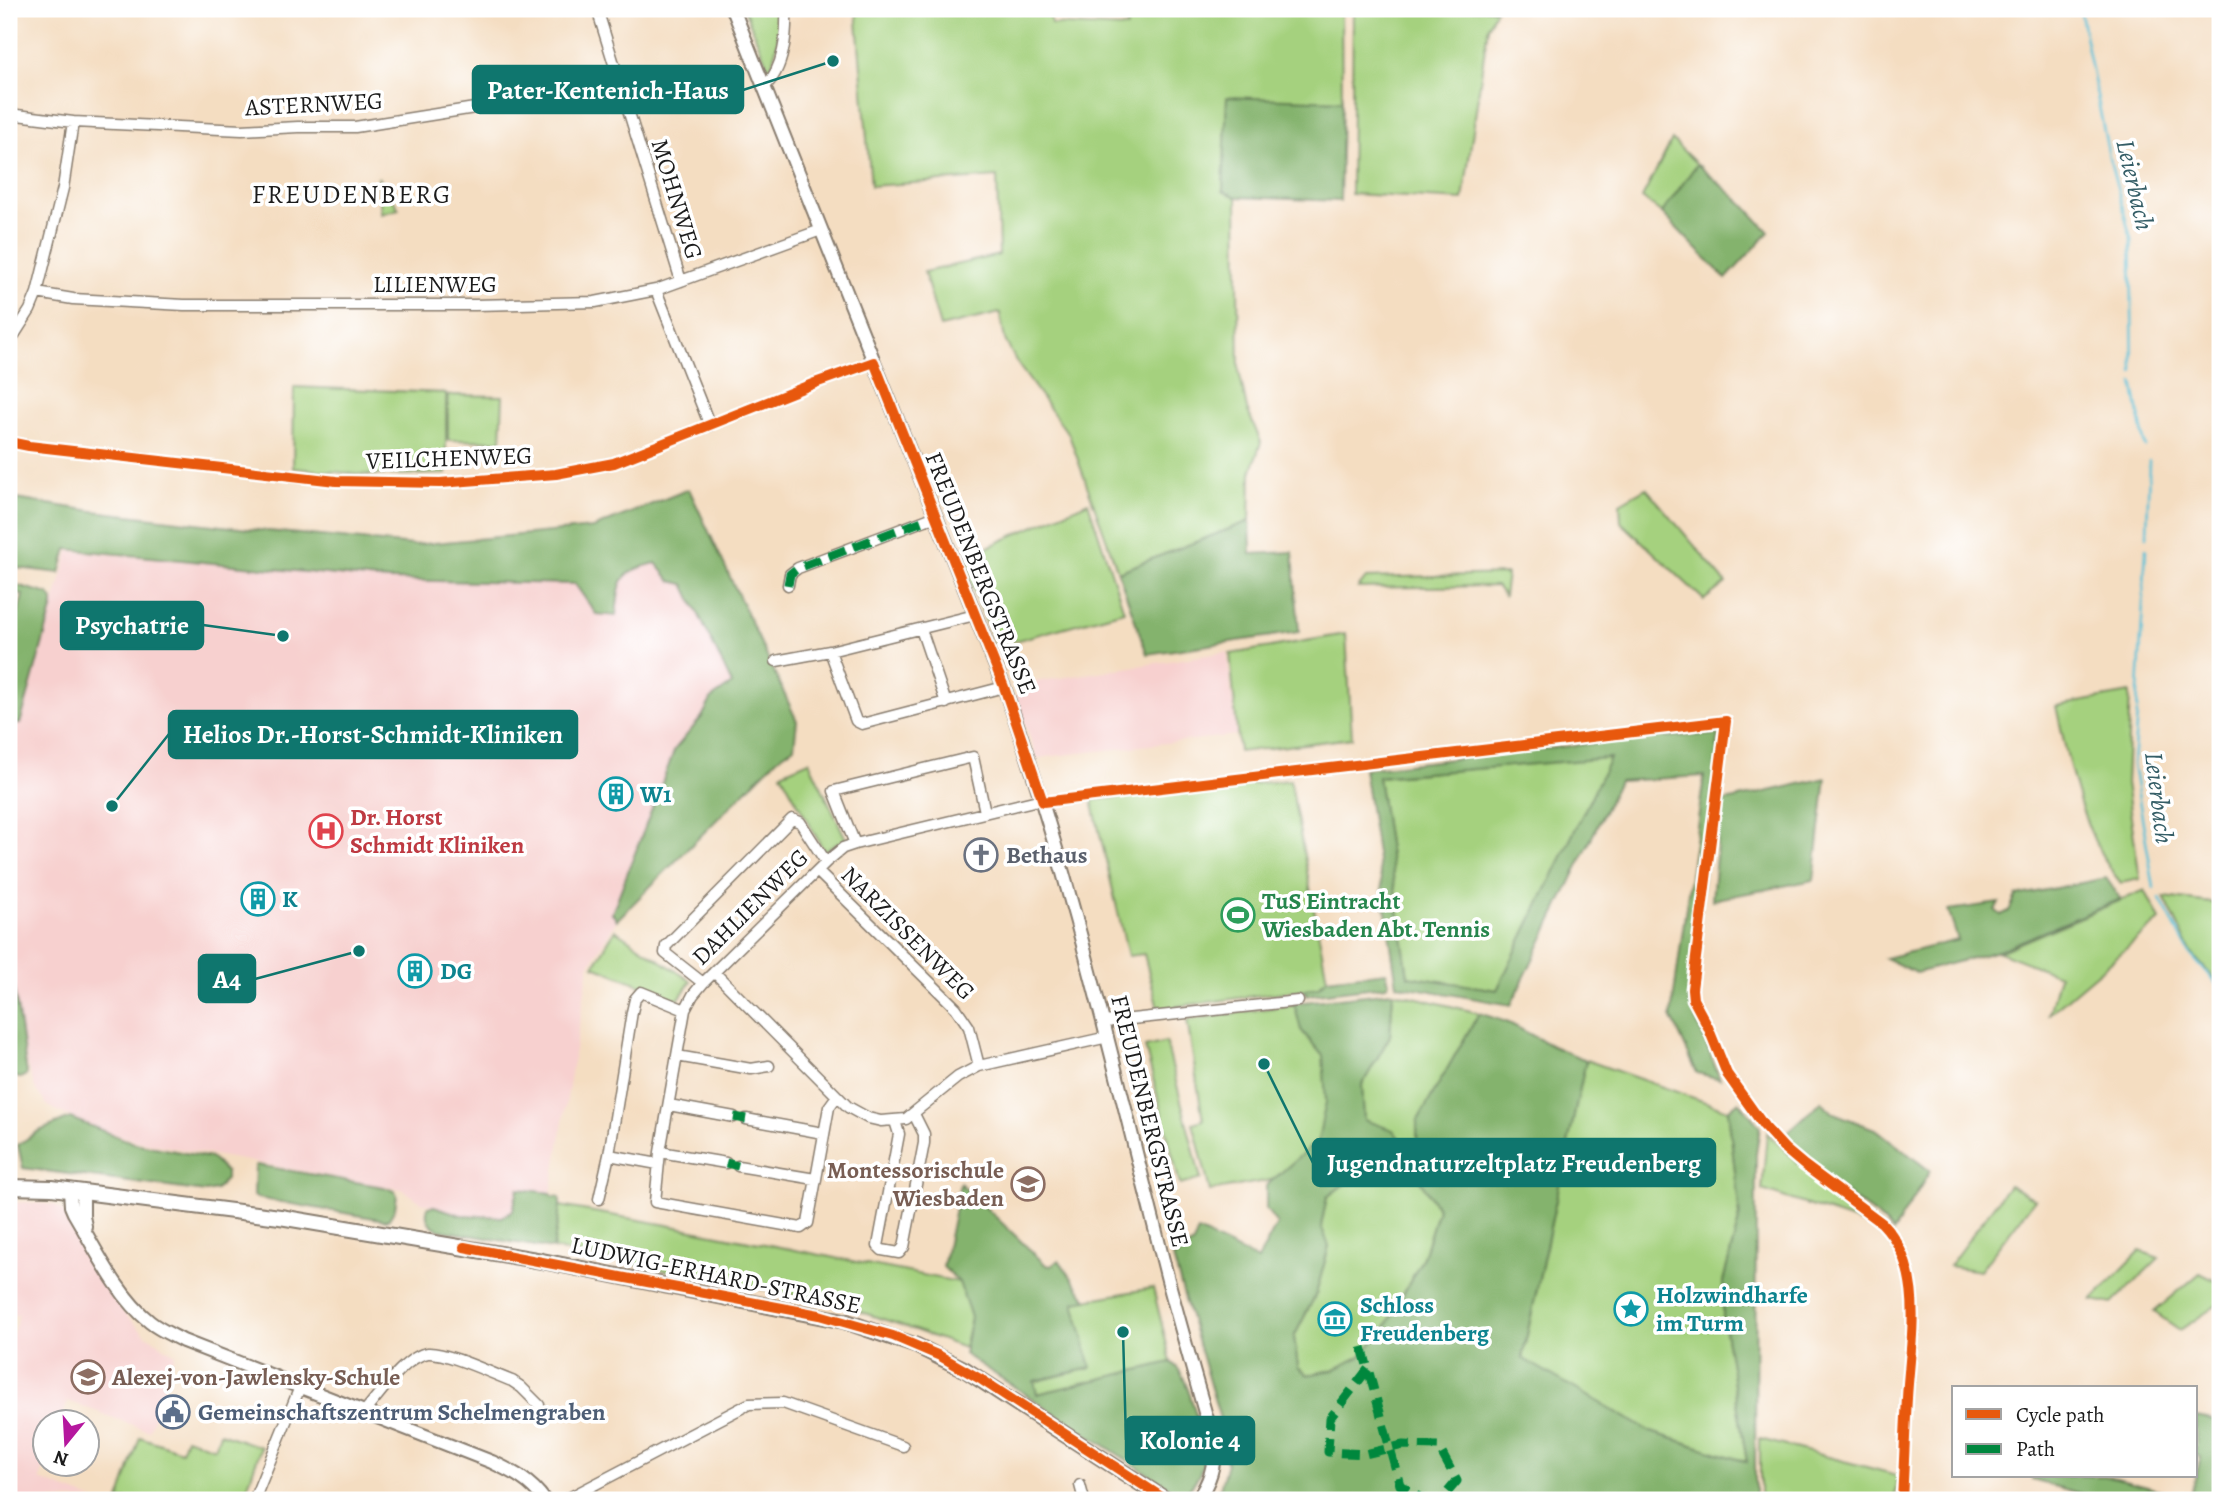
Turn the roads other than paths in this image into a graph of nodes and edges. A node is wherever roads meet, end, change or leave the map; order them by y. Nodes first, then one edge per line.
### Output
1 (597, 9) edge
2 (733, 9) edge
3 (786, 9) edge
4 (620, 85) junction
5 (765, 86) junction
6 (9, 114) edge
7 (73, 122) junction
8 (821, 230) junction
9 (681, 281) junction
10 (656, 290) junction
11 (37, 293) junction
12 (9, 343) edge
13 (874, 362) junction
14 (709, 426) junction
15 (9, 442) edge
16 (936, 516) junction
17 (788, 585) dead end
18 (975, 615) junction
19 (920, 629) junction
20 (830, 651) junction
21 (776, 661) dead end
22 (1004, 687) junction
23 (946, 704) junction
24 (1726, 721) dead end
25 (1043, 800) junction
26 (985, 812) junction
27 (855, 844) junction
28 (826, 862) junction
29 (817, 871) junction
30 (714, 972) junction
31 (703, 982) junction
32 (1298, 1001) dead end
33 (685, 1010) junction
34 (1104, 1022) junction
35 (1108, 1037) junction
36 (677, 1056) junction
37 (769, 1066) dead end
38 (979, 1066) junction
39 (837, 1096) junction
40 (669, 1105) junction
41 (914, 1114) junction
42 (734, 1116) dead end
43 (746, 1119) dead end
44 (895, 1121) junction
45 (823, 1133) junction
46 (660, 1152) junction
47 (609, 1155) junction
48 (726, 1163) dead end
49 (658, 1164) junction
50 (738, 1166) dead end
51 (815, 1179) junction
52 (9, 1187) edge
53 (77, 1191) junction
54 (599, 1199) dead end
55 (300, 1387) junction
56 (539, 1405) dead end
57 (364, 1412) junction
58 (904, 1446) dead end
59 (1080, 1485) dead end
60 (254, 1500) edge
61 (544, 1500) edge
62 (565, 1500) edge
63 (1084, 1500) edge
64 (1166, 1500) edge
65 (1197, 1500) edge

1 - 4 street, MOHNWEG
2 - 5 street, FREUDENBERGSTRASSE
3 - 5 street
4 - 7 street, ASTERNWEG
4 - 9 street, MOHNWEG
5 - 8 street, FREUDENBERGSTRASSE
6 - 7 street, ASTERNWEG
7 - 11 street
8 - 9 street, LILIENWEG
8 - 13 street, FREUDENBERGSTRASSE
9 - 10 street, LILIENWEG
10 - 11 street, LILIENWEG
10 - 14 street
11 - 12 street
13 - 14 street, VEILCHENWEG
13 - 16 street, FREUDENBERGSTRASSE
14 - 15 street, VEILCHENWEG
16 - 17 street
16 - 18 street, FREUDENBERGSTRASSE
18 - 19 street
18 - 22 street, FREUDENBERGSTRASSE
19 - 20 street
19 - 23 street
20 - 21 street
20 - 23 street
22 - 23 street
22 - 25 street, FREUDENBERGSTRASSE
24 - 25 street, DAHLIENWEG
25 - 26 street, DAHLIENWEG
25 - 34 street, FREUDENBERGSTRASSE
26 - 27 street, DAHLIENWEG
26 - 27 street
27 - 28 street, DAHLIENWEG
28 - 29 street, DAHLIENWEG
28 - 31 street
29 - 30 street, DAHLIENWEG
29 - 38 street, NARZISSENWEG
30 - 31 street, DAHLIENWEG
30 - 39 street
31 - 33 street, DAHLIENWEG
32 - 34 street
33 - 36 street, DAHLIENWEG
33 - 47 street
34 - 35 street, FREUDENBERGSTRASSE
35 - 38 street
35 - 65 street, FREUDENBERGSTRASSE
36 - 37 street
36 - 40 street, DAHLIENWEG
38 - 41 street
39 - 44 street
39 - 45 street
40 - 42 street
40 - 46 street, DAHLIENWEG
41 - 44 street
41 - 44 street
43 - 45 street
45 - 51 street
46 - 48 street
46 - 49 street, DAHLIENWEG
47 - 49 street
47 - 54 street
49 - 51 street, DAHLIENWEG
50 - 51 street
52 - 53 main road, LUDWIG-ERHARD-STRASSE
53 - 55 street
53 - 64 main road, LUDWIG-ERHARD-STRASSE
55 - 57 street
55 - 60 street
56 - 57 street
57 - 61 street
58 - 62 street
59 - 63 street

